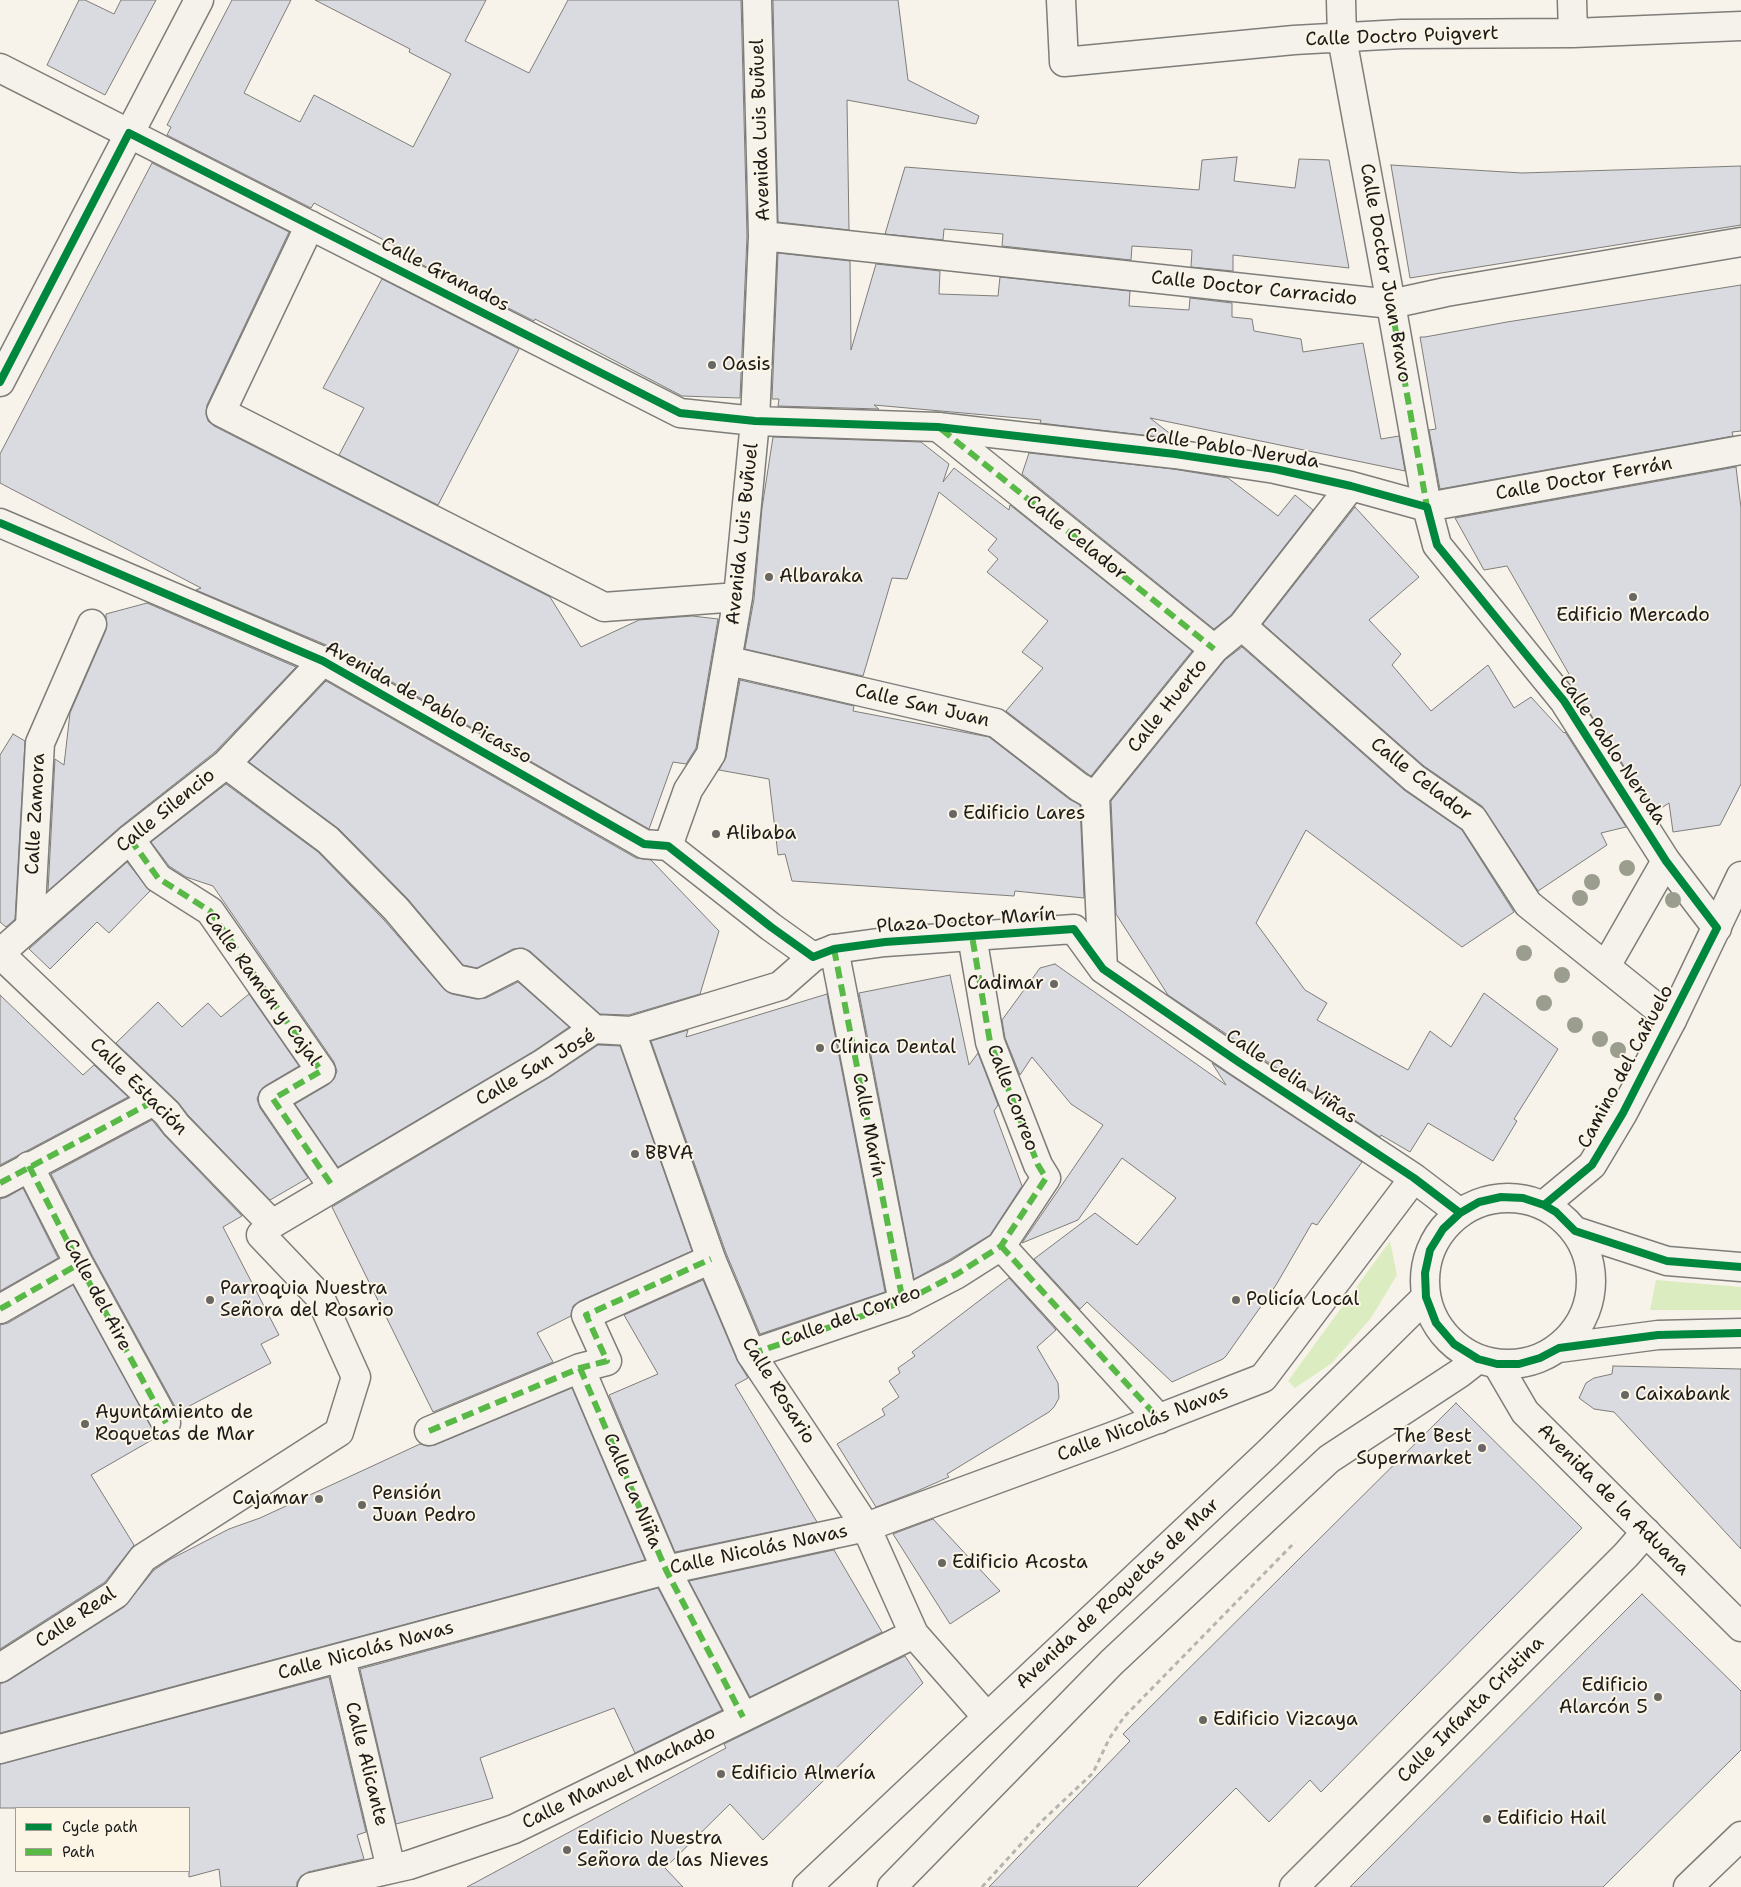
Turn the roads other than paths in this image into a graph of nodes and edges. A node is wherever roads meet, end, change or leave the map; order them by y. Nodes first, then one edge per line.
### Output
1 (200, 0) edge
2 (757, 0) edge
3 (1062, 0) edge
4 (1341, 0) edge
5 (1572, 0) edge
6 (1741, 26) edge
7 (1574, 33) junction
8 (1342, 38) junction
9 (2, 74) edge
10 (129, 133) junction
11 (310, 225) junction
12 (764, 236) junction
13 (1741, 242) edge
14 (1391, 304) junction
15 (0, 382) edge
16 (755, 421) junction
17 (938, 427) junction
18 (1741, 450) edge
19 (1351, 486) junction
20 (1426, 508) junction
21 (0, 523) edge
22 (738, 597) junction
23 (92, 624) dead end
24 (1242, 626) junction
25 (1214, 649) junction
26 (323, 661) junction
27 (728, 661) junction
28 (226, 764) junction
29 (1096, 796) junction
30 (130, 839) junction
31 (668, 846) junction
32 (1666, 861) junction
33 (1741, 876) edge
34 (30, 925) junction
35 (1717, 928) junction
36 (972, 936) junction
37 (0, 953) edge
38 (823, 953) junction
39 (1606, 966) junction
40 (1104, 968) junction
41 (1672, 1020) junction
42 (594, 1029) junction
43 (631, 1031) junction
44 (154, 1101) junction
45 (29, 1166) junction
46 (1414, 1178) junction
47 (0, 1183) edge
48 (333, 1187) junction
49 (1544, 1205) junction
50 (1460, 1213) junction
51 (272, 1224) junction
52 (1575, 1231) junction
53 (1001, 1246) junction
54 (711, 1260) junction
55 (79, 1264) junction
56 (1741, 1267) edge
57 (1426, 1297) junction
58 (903, 1302) junction
59 (0, 1309) edge
60 (1741, 1334) edge
61 (1559, 1348) junction
62 (751, 1354) junction
63 (1487, 1361) junction
64 (580, 1368) junction
65 (1159, 1419) junction
66 (166, 1423) dead end
67 (429, 1431) dead end
68 (866, 1527) junction
69 (1646, 1532) junction
70 (666, 1570) junction
71 (1741, 1627) edge
72 (914, 1634) junction
73 (340, 1658) junction
74 (0, 1668) edge
75 (743, 1717) junction
76 (987, 1717) junction
77 (0, 1748) edge
78 (1741, 1836) edge
79 (402, 1874) edge
80 (312, 1887) edge
81 (807, 1887) edge
82 (892, 1887) edge
83 (1294, 1887) edge
84 (1688, 1887) edge

1 - 10 street
2 - 12 street, Avenida Luis Buñuel
3 - 8 street, Calle Doctro Puigvert
4 - 8 street, Calle Doctor Juan Bravo
5 - 7 street
6 - 7 street, Calle Doctro Puigvert
7 - 8 street, Calle Doctro Puigvert
8 - 14 street, Calle Doctor Juan Bravo
9 - 10 street, Calle Granados
10 - 11 street, Calle Granados
10 - 15 street
11 - 16 street, Calle Granados
11 - 22 street
12 - 14 street, Calle Doctor Carracido
12 - 16 street, Avenida Luis Buñuel
13 - 14 street, Calle Doctor Carracido
14 - 20 street, Calle Doctor Juan Bravo
16 - 17 street, Calle Pablo Neruda
16 - 22 street, Avenida Luis Buñuel
17 - 19 street, Calle Pablo Neruda
17 - 25 street, Calle Celador
18 - 20 street, Calle Doctor Ferrán
19 - 20 street, Calle Pablo Neruda
19 - 24 street, Calle Huerto
20 - 32 street, Calle Pablo Neruda
21 - 26 street, Avenida de Pablo Picasso
22 - 27 street, Avenida Luis Buñuel
23 - 34 street, Calle Zamora
24 - 25 street, Calle Huerto
24 - 39 street, Calle Celador
25 - 29 street, Calle Huerto
26 - 28 street, Calle Silencio
26 - 31 street, Avenida de Pablo Picasso
27 - 29 street, Calle San Juan
27 - 31 street, Avenida Luis Buñuel
28 - 30 street, Calle Silencio
28 - 42 street
29 - 40 street
30 - 34 street, Calle Silencio
30 - 48 street, Calle Ramón y Cajal
31 - 38 street
32 - 35 street, Calle Pablo Neruda
32 - 39 street
33 - 35 street, Camino del Cañuelo
34 - 37 street, Calle Silencio
35 - 41 street, Camino del Cañuelo
36 - 38 street, Plaza Doctor Marín
36 - 40 street, Plaza Doctor Marín
36 - 53 street, Calle Correo
37 - 44 street, Calle Estación
38 - 43 street, Calle San José
38 - 58 street, Calle Marín
39 - 41 street, Calle Celador
40 - 46 street, Calle Celia Viñas
41 - 49 street, Camino del Cañuelo
42 - 43 street, Calle San José
42 - 48 street, Calle San José
43 - 54 street, Calle Rosario
44 - 45 street
44 - 51 street, Calle Estación
45 - 47 street
45 - 55 street, Calle del Aire
46 - 50 street, Calle Celia Viñas
46 - 65 street, Calle Nicolás Navas
48 - 51 street, Calle San José
49 - 50 street
49 - 52 street
50 - 57 street
51 - 74 street, Calle Real
52 - 56 street
52 - 61 street
53 - 58 street, Calle del Correo
53 - 65 street
54 - 62 street, Calle Rosario
54 - 64 street
55 - 59 street
55 - 66 street, Calle del Aire
57 - 63 street
57 - 76 street, Avenida de Roquetas de Mar
58 - 62 street, Calle del Correo
60 - 61 street
61 - 63 street
62 - 68 street, Calle Rosario
63 - 69 street, Avenida de la Aduana
63 - 82 street
64 - 67 street
64 - 70 street, Calle La Niña
65 - 68 street, Calle Nicolás Navas
68 - 70 street, Calle Nicolás Navas
68 - 72 street, Calle Rosario
69 - 71 street, Avenida de la Aduana
69 - 83 street, Calle Infanta Cristina
70 - 73 street, Calle Nicolás Navas
70 - 75 street, Calle La Niña
72 - 75 street, Calle Manuel Machado
72 - 76 street, Calle Rosario
73 - 77 street, Calle Nicolás Navas
73 - 79 street, Calle Alicante
75 - 79 street, Calle Manuel Machado
76 - 81 street, Avenida de Roquetas de Mar
78 - 84 street
79 - 80 street, Calle Manuel Machado

